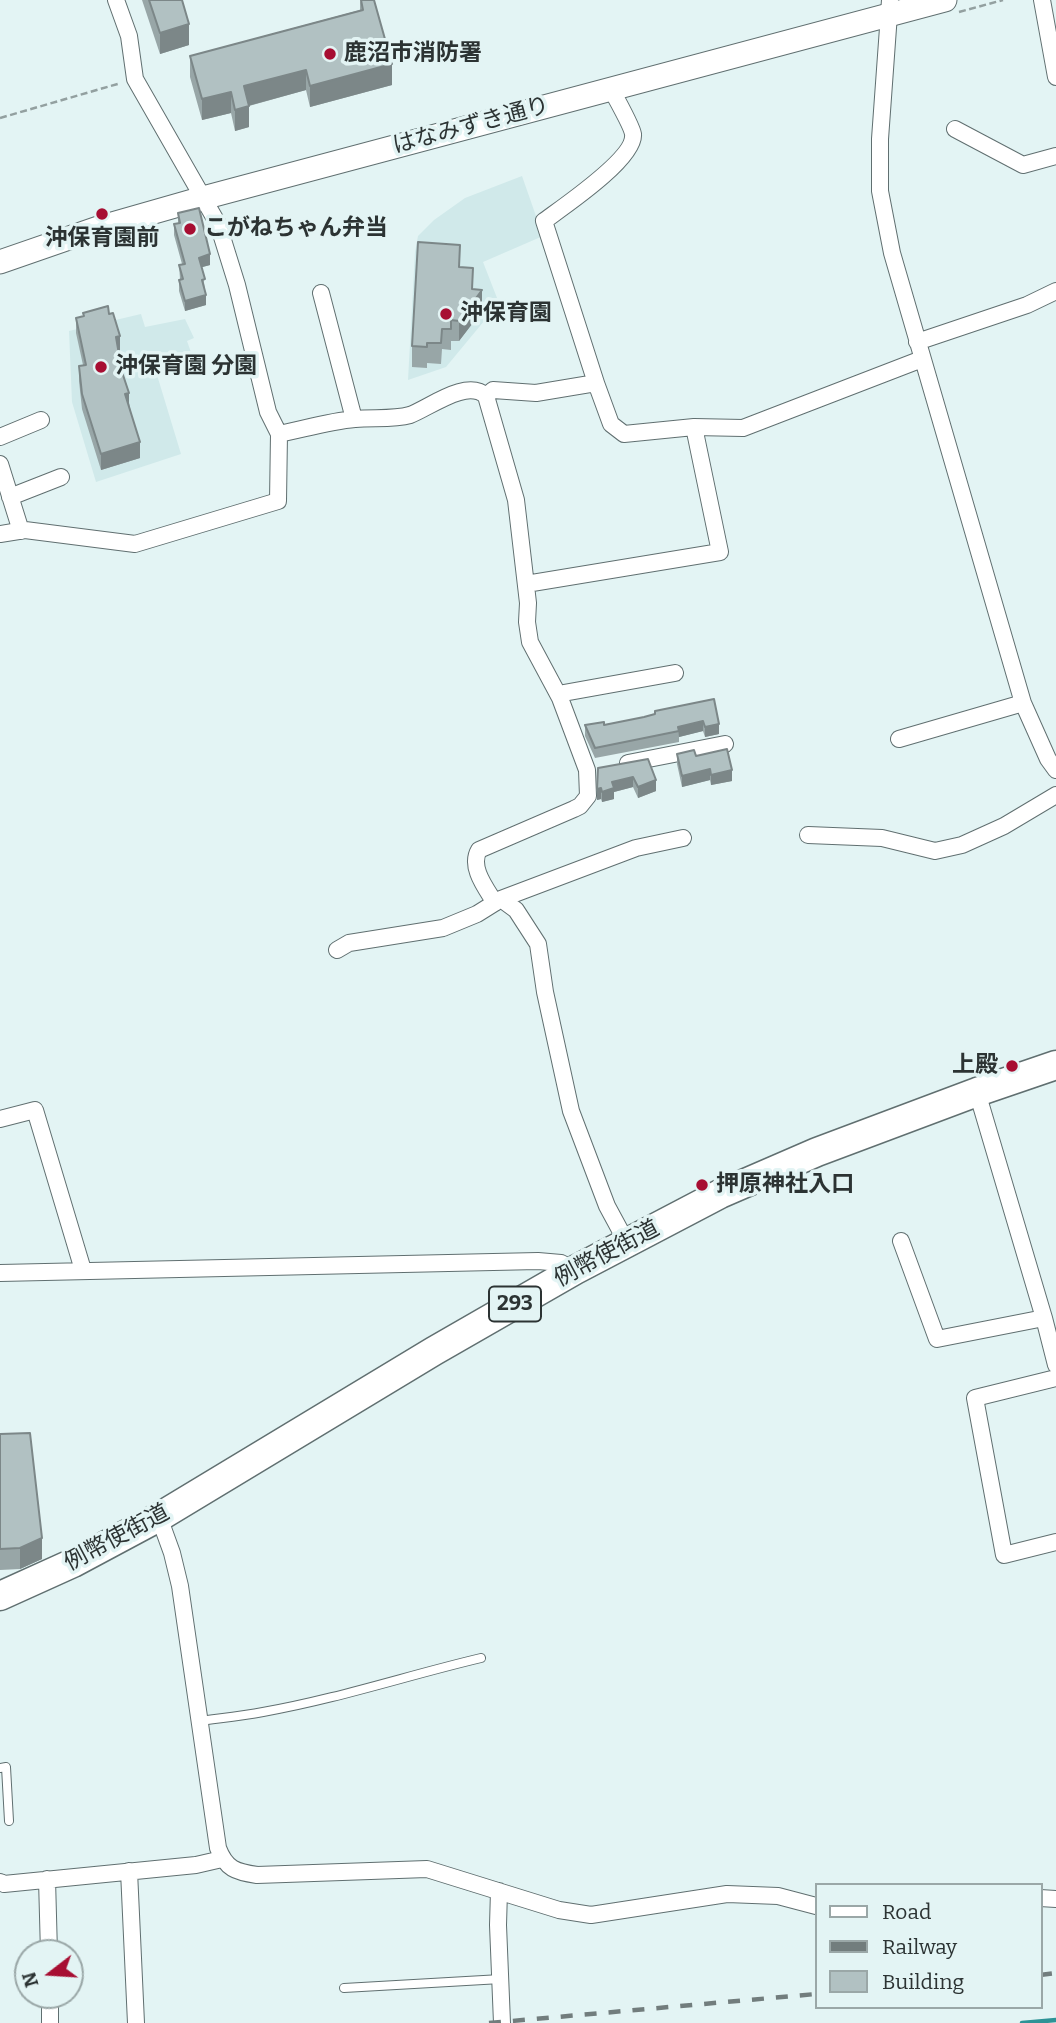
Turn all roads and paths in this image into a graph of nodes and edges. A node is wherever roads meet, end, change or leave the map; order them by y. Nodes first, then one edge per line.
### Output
1 (116, 0) edge
2 (945, 0) edge
3 (1042, 0) edge
4 (889, 7) edge
5 (1056, 77) edge
6 (135, 79) junction
7 (611, 89) junction
8 (0, 118) edge
9 (955, 129) dead end
10 (1056, 156) edge
11 (203, 198) junction
12 (0, 262) edge
13 (1056, 291) edge
14 (321, 293) dead end
15 (917, 342) junction
16 (922, 359) junction
17 (596, 383) junction
18 (486, 396) junction
19 (354, 419) junction
20 (41, 420) dead end
21 (694, 427) junction
22 (279, 434) junction
23 (0, 437) edge
24 (0, 464) edge
25 (61, 477) dead end
26 (10, 497) junction
27 (21, 531) junction
28 (0, 534) edge
29 (526, 584) junction
30 (675, 673) dead end
31 (558, 694) junction
32 (1023, 703) junction
33 (899, 739) dead end
34 (725, 744) dead end
35 (600, 768) junction
36 (1056, 770) edge
37 (1056, 795) edge
38 (808, 835) dead end
39 (683, 838) dead end
40 (498, 901) junction
41 (337, 950) dead end
42 (1056, 1065) edge
43 (977, 1092) junction
44 (0, 1119) edge
45 (901, 1241) dead end
46 (626, 1242) junction
47 (83, 1270) junction
48 (575, 1270) junction
49 (0, 1273) edge
50 (1044, 1318) junction
51 (1056, 1365) edge
52 (1056, 1378) edge
53 (159, 1517) junction
54 (1056, 1542) edge
55 (0, 1596) edge
56 (481, 1658) dead end
57 (200, 1721) junction
58 (0, 1768) edge
59 (9, 1821) dead end
60 (222, 1859) junction
61 (129, 1871) junction
62 (47, 1879) junction
63 (0, 1882) edge
64 (499, 1891) junction
65 (814, 1905) edge
66 (49, 1939) edge
67 (500, 1979) junction
68 (344, 1988) dead end
69 (136, 2023) edge
70 (502, 2023) edge

1 - 6 street
2 - 4 street, はなみずき通り
3 - 5 street
4 - 7 street, はなみずき通り
4 - 15 street
6 - 8 path
6 - 11 street
7 - 11 street, はなみずき通り
7 - 17 street
9 - 10 street
11 - 12 street, はなみずき通り
11 - 22 street
13 - 15 street
14 - 19 street
15 - 16 street
16 - 21 street
16 - 32 street
17 - 18 street
17 - 21 street
18 - 19 street
18 - 29 street
19 - 22 street
20 - 23 street
21 - 29 street
22 - 27 street
24 - 26 street
25 - 26 street
26 - 27 street
27 - 28 street
29 - 31 street
30 - 31 street
31 - 35 street
32 - 33 street
32 - 36 street
34 - 35 street
35 - 40 street
37 - 38 street
39 - 40 street
40 - 41 street
40 - 46 street
42 - 43 highway, 例幣使街道 / 293
43 - 46 highway, 例幣使街道 / 293
43 - 50 street
44 - 47 street
45 - 50 street
46 - 48 highway, 例幣使街道 / 293
47 - 48 street
47 - 49 street
48 - 53 highway, 例幣使街道 / 293
50 - 51 street
52 - 54 street
53 - 55 highway, 例幣使街道 / 293
53 - 57 street
56 - 57 lane
57 - 60 street
58 - 59 lane
60 - 61 street
60 - 64 street
61 - 62 street
61 - 69 street
62 - 63 street
62 - 66 street
64 - 65 street
64 - 67 street
67 - 68 lane
67 - 70 street

